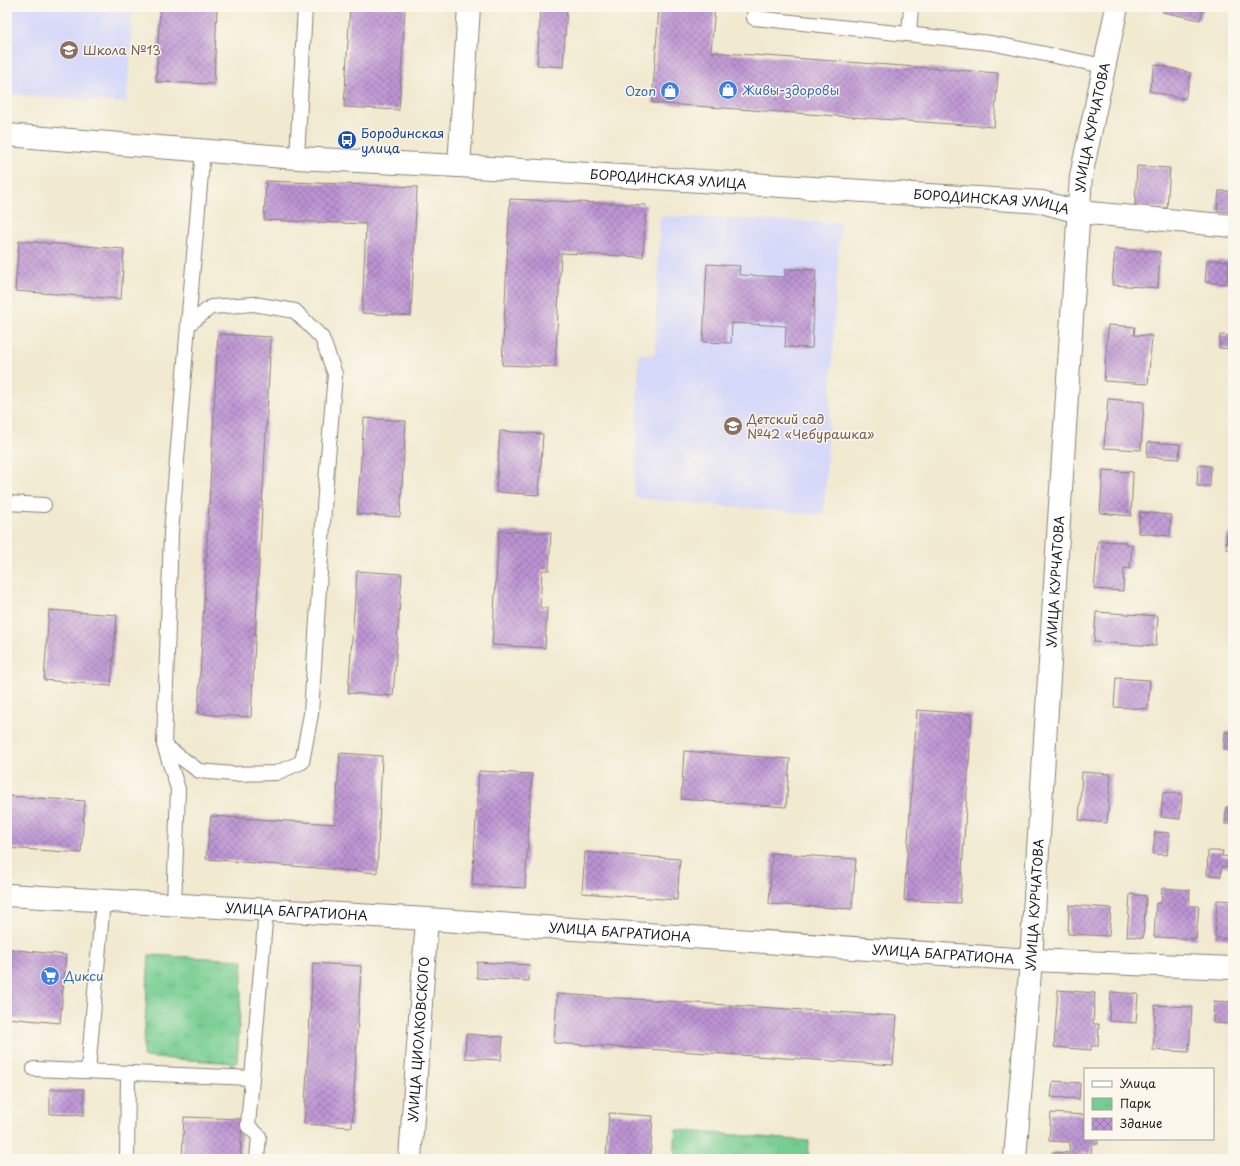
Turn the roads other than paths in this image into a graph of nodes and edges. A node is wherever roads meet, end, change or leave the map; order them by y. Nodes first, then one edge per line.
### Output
1 (305, 7) edge
2 (470, 7) edge
3 (754, 7) edge
4 (911, 7) edge
5 (1118, 7) edge
6 (909, 34) junction
7 (1104, 66) junction
8 (7, 136) edge
9 (203, 150) junction
10 (297, 158) junction
11 (460, 166) junction
12 (1078, 212) junction
13 (1233, 226) edge
14 (188, 325) junction
15 (7, 503) edge
16 (44, 505) dead end
17 (164, 745) junction
18 (7, 895) edge
19 (103, 901) junction
20 (174, 905) junction
21 (266, 910) junction
22 (427, 919) junction
23 (1031, 960) junction
24 (1233, 968) edge
25 (34, 1069) dead end
26 (88, 1071) junction
27 (128, 1073) junction
28 (252, 1078) junction
29 (127, 1159) edge
30 (257, 1159) edge
31 (410, 1159) edge
32 (1015, 1159) edge

1 - 10 lane
2 - 11 street
3 - 6 lane
4 - 6 lane
5 - 7 street, УЛИЦА КУРЧАТОВА
6 - 7 lane
7 - 12 street, УЛИЦА КУРЧАТОВА
8 - 9 street, БОРОДИНСКАЯ УЛИЦА
9 - 10 street, БОРОДИНСКАЯ УЛИЦА
9 - 14 lane
10 - 11 street, БОРОДИНСКАЯ УЛИЦА
11 - 12 street, БОРОДИНСКАЯ УЛИЦА
12 - 13 street, БОРОДИНСКАЯ УЛИЦА
12 - 23 street, УЛИЦА КУРЧАТОВА
14 - 17 lane
14 - 17 lane
15 - 16 lane
17 - 20 lane
18 - 19 street, УЛИЦА БАГРАТИОНА
19 - 20 street, УЛИЦА БАГРАТИОНА
19 - 26 lane
20 - 21 street, УЛИЦА БАГРАТИОНА
21 - 22 street, УЛИЦА БАГРАТИОНА
21 - 28 lane
22 - 23 street, УЛИЦА БАГРАТИОНА
22 - 31 street, УЛИЦА ЦИОЛКОВСКОГО
23 - 24 street, УЛИЦА БАГРАТИОНА
23 - 32 street, УЛИЦА КУРЧАТОВА
25 - 26 lane
26 - 27 lane
27 - 28 lane
27 - 29 lane
28 - 30 lane

